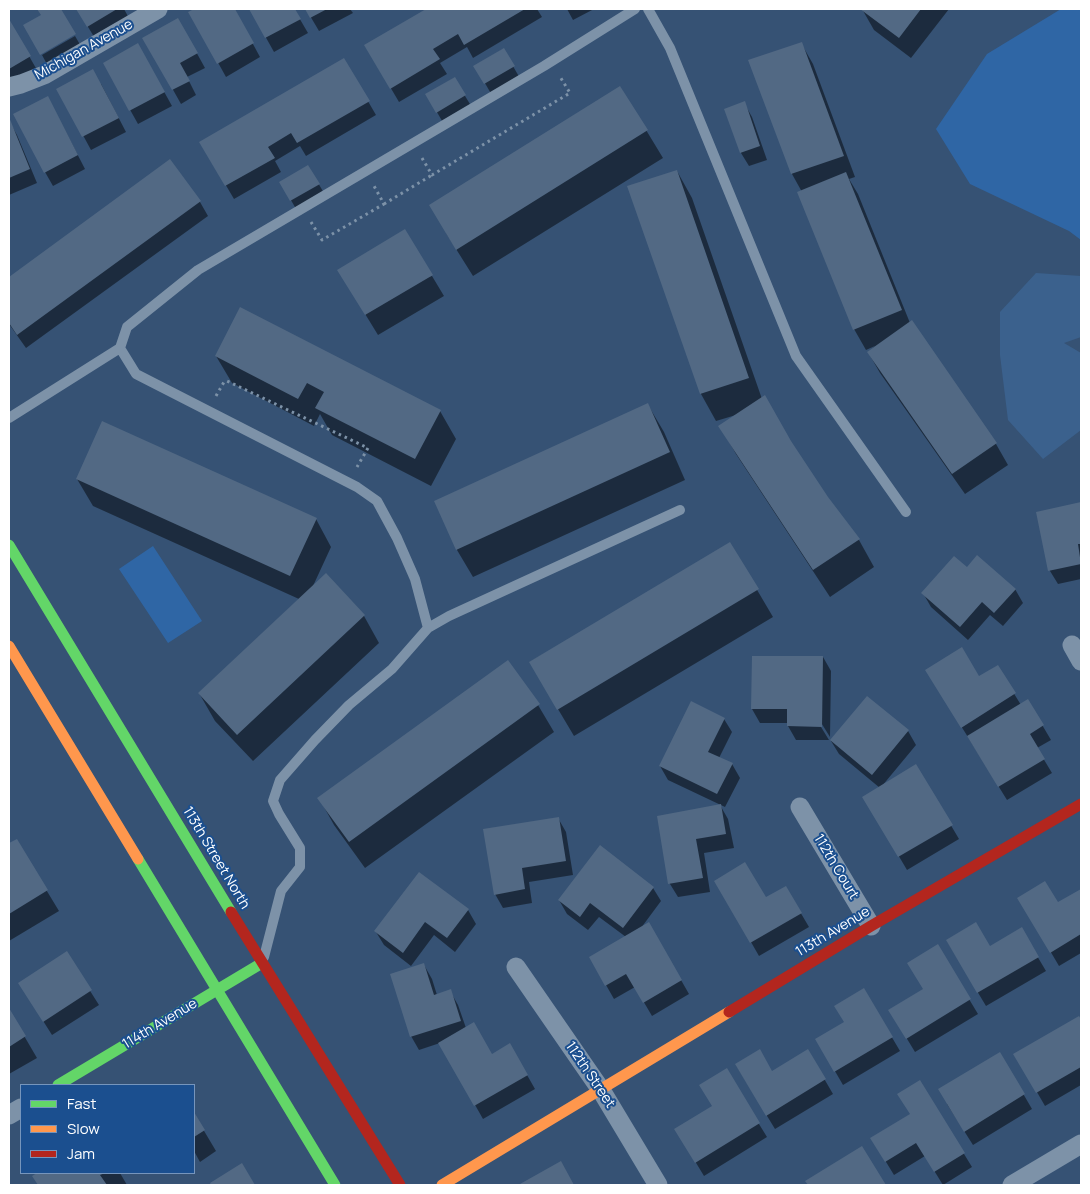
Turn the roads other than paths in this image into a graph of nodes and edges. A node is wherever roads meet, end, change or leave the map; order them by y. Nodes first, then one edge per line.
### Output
1 (158, 9) edge
2 (635, 9) edge
3 (648, 9) edge
4 (9, 87) edge
5 (120, 348) junction
6 (9, 418) edge
7 (680, 510) dead end
8 (906, 512) dead end
9 (9, 545) edge
10 (428, 628) junction
11 (9, 646) edge
12 (1081, 804) edge
13 (800, 807) dead end
14 (872, 926) junction
15 (262, 963) junction
16 (516, 967) dead end
17 (217, 990) junction
18 (60, 1084) edge
19 (601, 1090) junction
20 (20, 1109) edge
21 (9, 1115) edge
22 (1081, 1144) edge
23 (335, 1185) edge
24 (400, 1185) edge
25 (442, 1185) edge
26 (658, 1185) edge
27 (1012, 1185) edge

1 - 4 street, Michigan Avenue
2 - 5 lane
3 - 8 lane
5 - 6 lane
5 - 10 lane
7 - 10 lane
9 - 15 main road, 113th Street North
10 - 15 lane
11 - 17 main road
12 - 14 main road, 113th Avenue
13 - 14 street, 112th Court
14 - 19 main road, 113th Avenue
15 - 17 main road, 114th Avenue
15 - 24 main road, 113th Street North
16 - 19 street, 112th Street
17 - 18 main road, 114th Avenue
17 - 23 main road
19 - 25 main road, 113th Avenue
19 - 26 street, 112th Street
20 - 21 street
22 - 27 street

